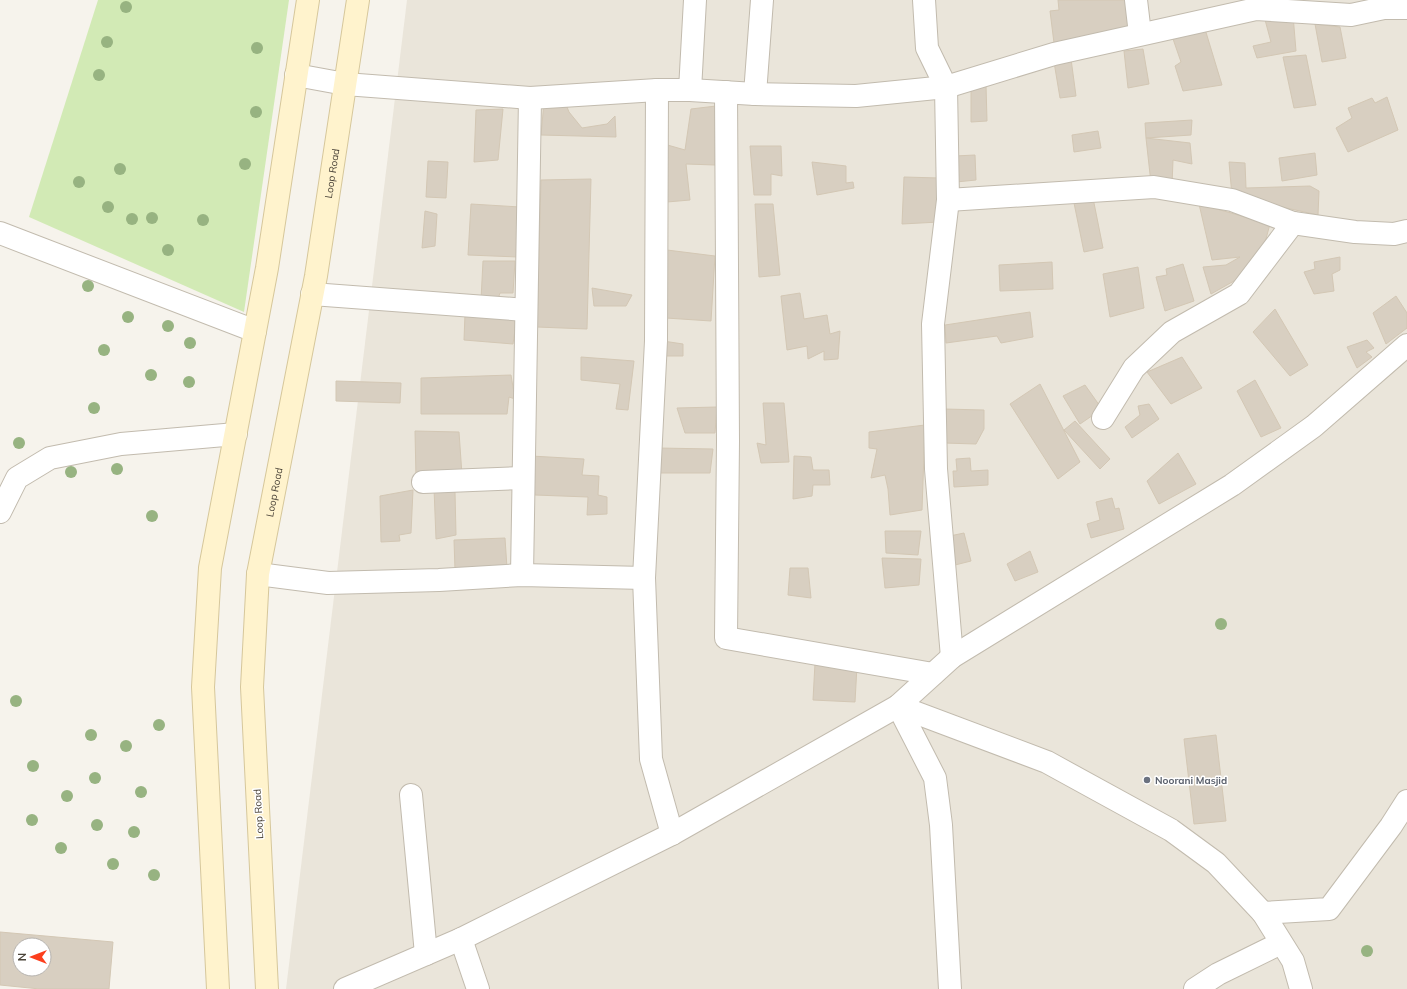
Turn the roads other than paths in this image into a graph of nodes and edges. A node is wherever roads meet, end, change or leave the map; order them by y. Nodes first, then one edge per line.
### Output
1 (308, 0) edge
2 (358, 0) edge
3 (695, 0) edge
4 (762, 0) edge
5 (924, 0) edge
6 (1136, 0) edge
7 (1261, 4) edge
8 (1407, 8) edge
9 (1140, 34) junction
10 (296, 75) junction
11 (345, 84) junction
12 (946, 87) junction
13 (657, 90) junction
14 (690, 90) junction
15 (726, 92) junction
16 (755, 94) junction
17 (530, 98) junction
18 (948, 200) junction
19 (1293, 223) junction
20 (1407, 231) edge
21 (0, 233) edge
22 (312, 294) junction
23 (526, 310) junction
24 (255, 331) junction
25 (1407, 345) edge
26 (1103, 418) dead end
27 (236, 434) junction
28 (523, 478) junction
29 (423, 482) dead end
30 (0, 512) edge
31 (258, 574) junction
32 (522, 575) junction
33 (644, 578) junction
34 (952, 657) junction
35 (933, 674) junction
36 (898, 706) junction
37 (411, 795) dead end
38 (1407, 801) edge
39 (672, 834) junction
40 (1263, 913) junction
41 (461, 939) junction
42 (1281, 943) junction
43 (426, 954) junction
44 (218, 989) edge
45 (267, 989) edge
46 (345, 989) edge
47 (478, 989) edge
48 (950, 989) edge
49 (1195, 989) edge
50 (1301, 989) edge

1 - 10 main road
2 - 11 main road, Loop Road
3 - 14 street
4 - 16 street
5 - 12 street
6 - 9 street
7 - 8 street
7 - 9 street
9 - 12 street
10 - 11 street
10 - 24 main road
11 - 17 street
11 - 22 main road, Loop Road
12 - 16 street
12 - 18 street
13 - 14 street
13 - 17 street
13 - 33 street
14 - 15 street
15 - 16 street
15 - 35 street
17 - 23 street
18 - 19 street
18 - 34 street
19 - 20 street
19 - 26 street
21 - 24 street
22 - 23 street
22 - 31 main road, Loop Road
23 - 28 street
24 - 27 main road
25 - 34 street
27 - 30 street
27 - 44 main road
28 - 29 street
28 - 32 street
31 - 32 street
31 - 45 main road, Loop Road
32 - 33 street
33 - 39 street
34 - 35 street
35 - 36 street
36 - 39 street
36 - 40 street
36 - 48 street
37 - 43 street
38 - 40 street
39 - 41 street
40 - 42 street
41 - 43 street
41 - 47 street
42 - 49 street
42 - 50 street
43 - 46 street

